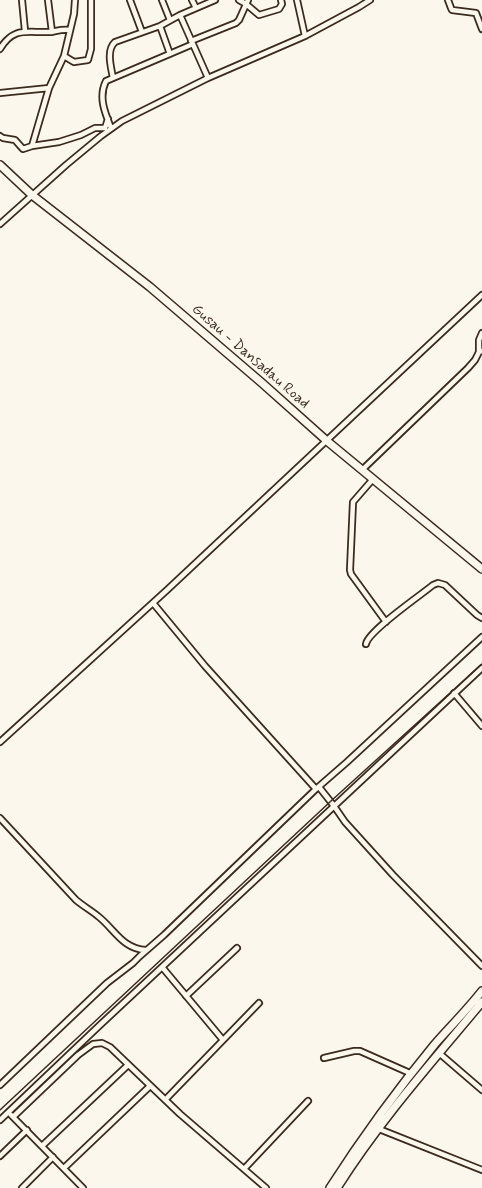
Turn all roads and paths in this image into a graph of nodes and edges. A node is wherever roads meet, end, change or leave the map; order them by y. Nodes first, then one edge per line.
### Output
1 (22, 0) edge
2 (48, 0) edge
3 (75, 0) edge
4 (91, 0) edge
5 (130, 0) edge
6 (162, 0) edge
7 (192, 0) edge
8 (215, 0) edge
9 (239, 0) edge
10 (281, 0) edge
11 (297, 0) edge
12 (370, 0) edge
13 (448, 0) edge
14 (247, 2) edge
15 (196, 8) junction
16 (180, 15) junction
17 (170, 20) junction
18 (160, 26) junction
19 (482, 29) edge
20 (69, 30) junction
21 (25, 31) junction
22 (52, 32) junction
23 (142, 32) junction
24 (305, 36) junction
25 (192, 42) junction
26 (0, 49) edge
27 (170, 54) junction
28 (64, 56) junction
29 (113, 78) junction
30 (208, 78) junction
31 (49, 88) junction
32 (0, 93) edge
33 (108, 119) junction
34 (111, 128) junction
35 (0, 136) edge
36 (32, 146) junction
37 (0, 165) edge
38 (32, 195) junction
39 (0, 224) edge
40 (482, 295) edge
41 (482, 333) edge
42 (481, 352) edge
43 (327, 441) junction
44 (362, 470) junction
45 (373, 479) junction
46 (482, 569) edge
47 (153, 603) junction
48 (482, 618) edge
49 (386, 622) junction
50 (482, 637) edge
51 (366, 644) dead end
52 (482, 668) edge
53 (454, 694) junction
54 (482, 726) edge
55 (0, 742) edge
56 (317, 788) junction
57 (334, 806) junction
58 (0, 818) edge
59 (237, 948) dead end
60 (146, 950) junction
61 (482, 966) edge
62 (162, 967) junction
63 (482, 992) edge
64 (186, 996) junction
65 (482, 1002) edge
66 (259, 1003) dead end
67 (223, 1040) junction
68 (439, 1053) junction
69 (324, 1058) dead end
70 (128, 1065) junction
71 (412, 1074) junction
72 (0, 1085) edge
73 (150, 1086) junction
74 (482, 1090) edge
75 (165, 1100) junction
76 (308, 1101) dead end
77 (8, 1112) junction
78 (13, 1116) junction
79 (0, 1120) edge
80 (379, 1129) junction
81 (27, 1130) junction
82 (42, 1146) junction
83 (0, 1156) edge
84 (53, 1157) junction
85 (64, 1168) junction
86 (244, 1169) junction
87 (482, 1170) edge
88 (22, 1188) edge
89 (82, 1188) edge
90 (266, 1188) edge
91 (330, 1188) edge
92 (337, 1188) edge

1 - 21 street
2 - 22 street
3 - 20 street
4 - 28 street
5 - 23 street
6 - 17 street
7 - 15 street
8 - 15 street
9 - 14 street
10 - 14 street
11 - 24 street
12 - 24 street
13 - 19 street
14 - 25 street
15 - 16 street
16 - 17 street
16 - 25 street
17 - 18 street
18 - 23 street
18 - 27 street
20 - 22 street
20 - 28 street
21 - 22 street
21 - 26 street
23 - 29 street
24 - 30 street
25 - 27 street
25 - 30 street
27 - 29 street
28 - 31 street
29 - 33 street
30 - 34 street
31 - 32 street
31 - 36 street
33 - 34 street
33 - 36 street
34 - 38 street
35 - 36 street
37 - 38 main road, Gusau - Dansadau Road
38 - 39 street
38 - 43 main road, Gusau - Dansadau Road
40 - 43 street
41 - 42 street
42 - 44 street
43 - 44 main road, Gusau - Dansadau Road
43 - 47 street
44 - 45 main road, Gusau - Dansadau Road
45 - 46 main road, Gusau - Dansadau Road
45 - 49 street
47 - 55 street
47 - 56 street
48 - 49 street
49 - 51 street
50 - 56 street
52 - 53 street
53 - 54 street
53 - 57 street
56 - 57 street
56 - 60 street
57 - 61 street
57 - 62 street
58 - 60 street
59 - 64 street
60 - 72 street
62 - 64 street
62 - 77 street
63 - 71 main road
64 - 67 street
65 - 68 main road
66 - 67 street
67 - 75 street
68 - 74 street
68 - 80 main road
69 - 71 street
70 - 73 street
70 - 78 street
70 - 82 street
71 - 91 main road
73 - 75 street
73 - 85 street
75 - 86 street
76 - 86 street
77 - 78 street
77 - 79 street
78 - 81 street
80 - 87 street
80 - 92 main road
81 - 82 street
81 - 83 street
82 - 84 street
84 - 85 street
84 - 88 street
85 - 89 street
86 - 90 street

